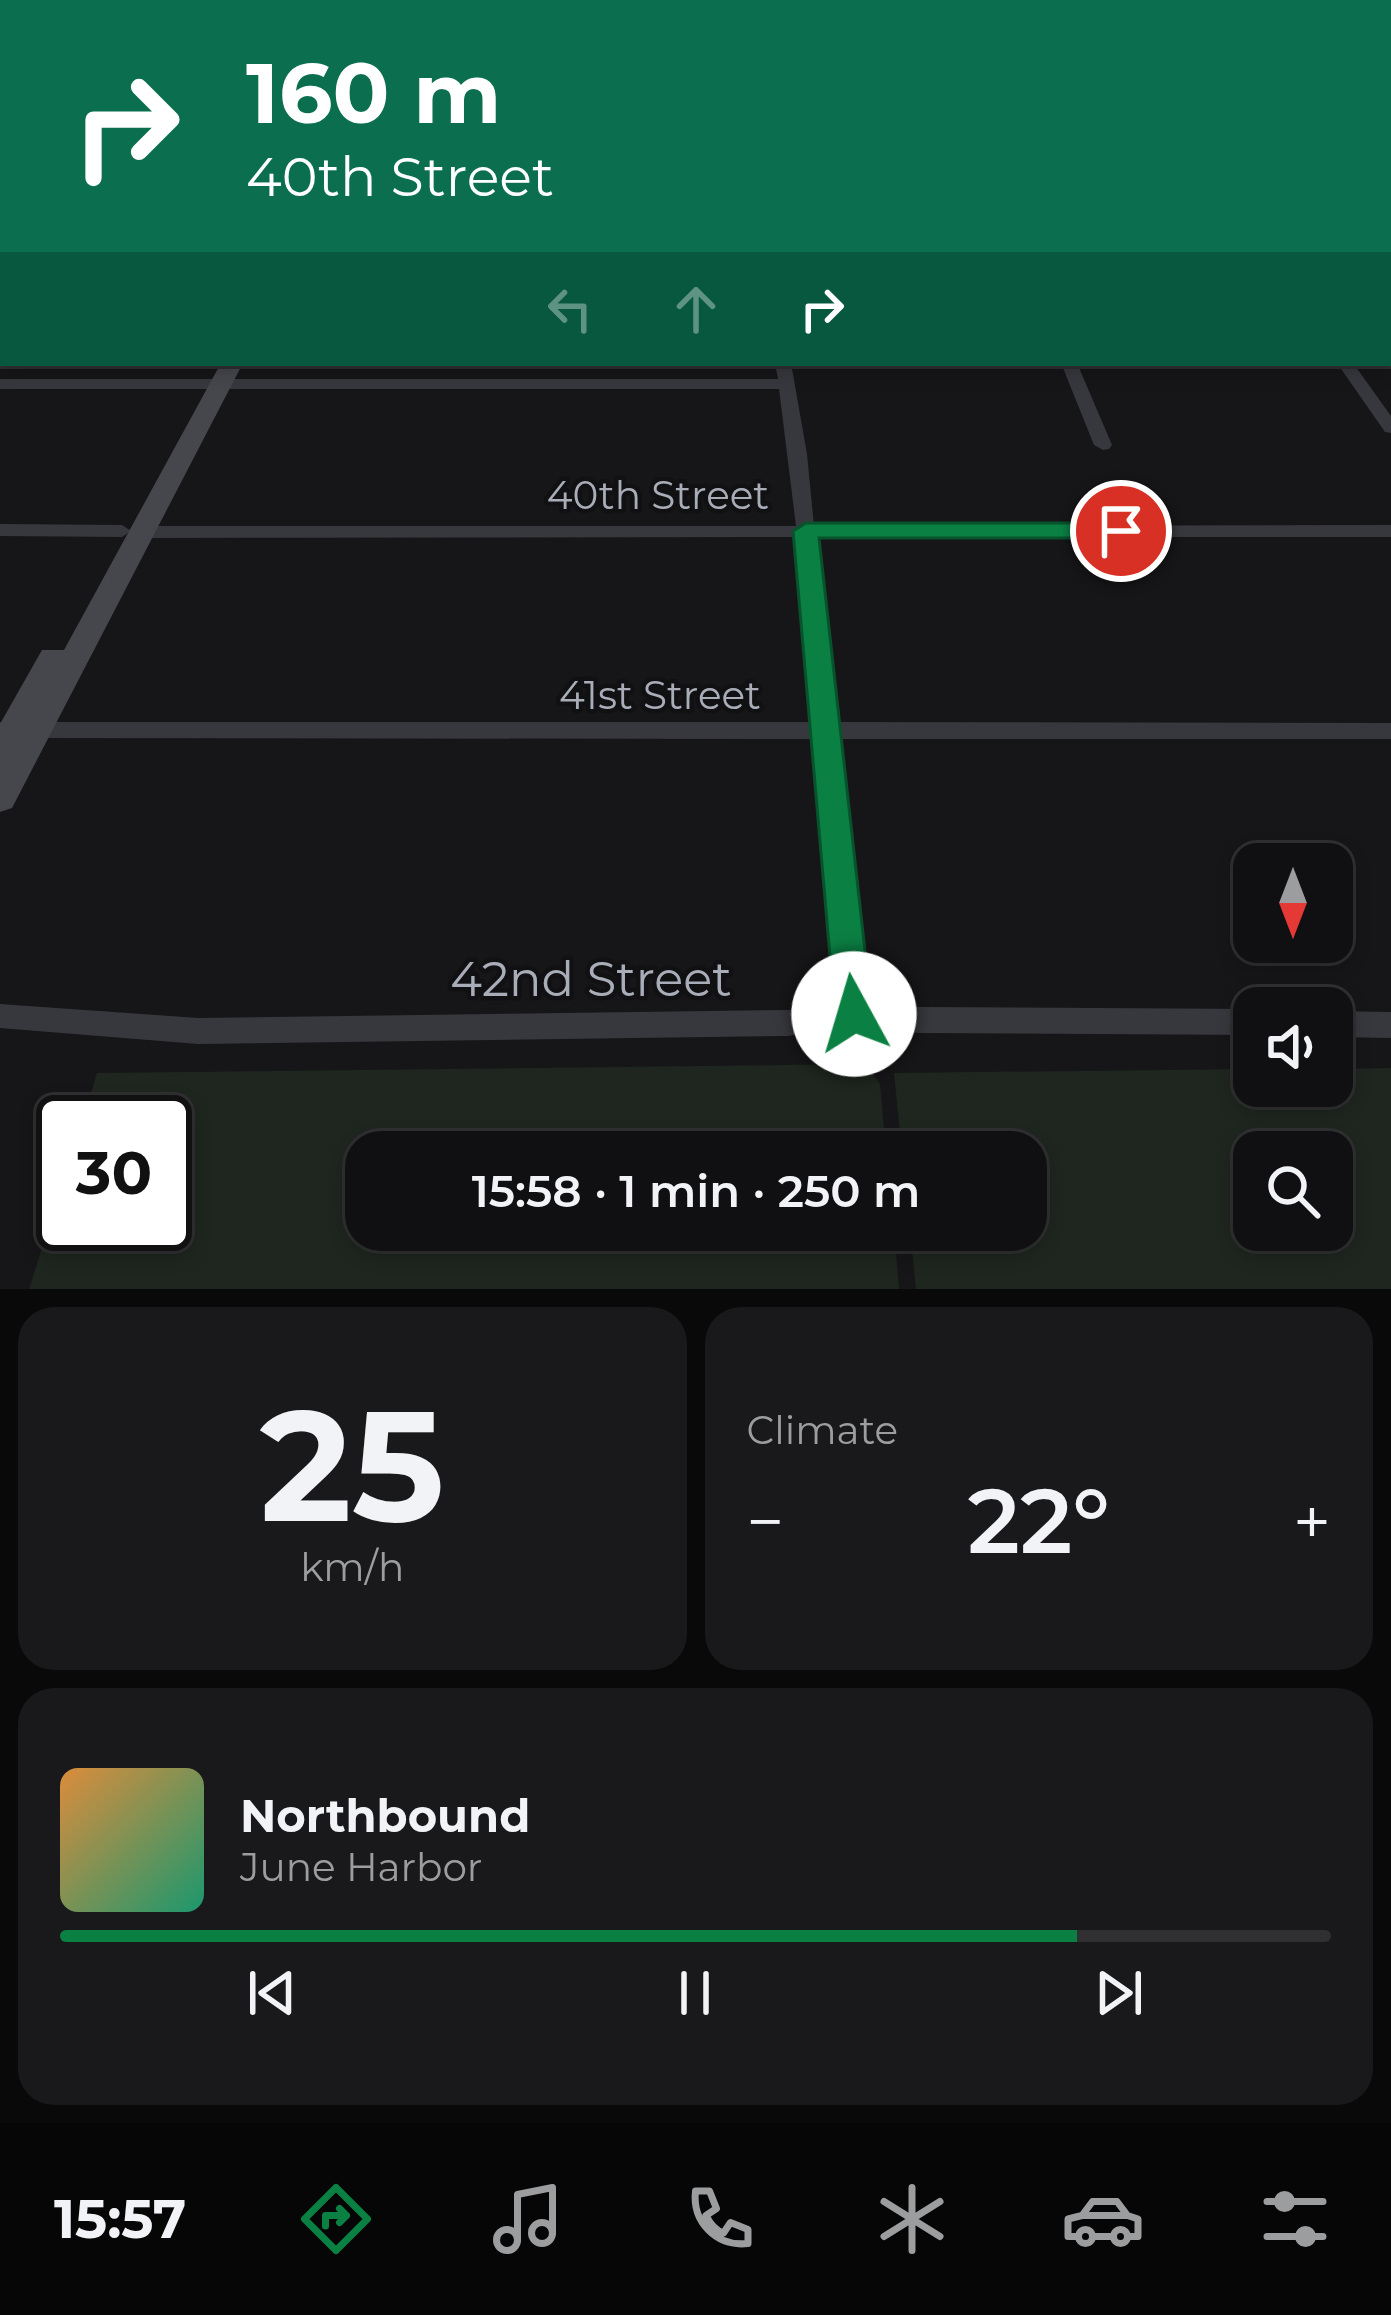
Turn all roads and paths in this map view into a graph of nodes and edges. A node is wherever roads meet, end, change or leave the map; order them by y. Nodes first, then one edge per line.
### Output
1 (1096, 0) edge
2 (1140, 0) edge
3 (1070, 366) edge
4 (1347, 366) edge
5 (218, 373) edge
6 (785, 374) edge
7 (0, 384) edge
8 (1391, 428) edge
9 (1103, 445) dead end
10 (0, 530) edge
11 (806, 531) junction
12 (1391, 531) edge
13 (132, 532) junction
14 (825, 731) junction
15 (1391, 731) edge
16 (13, 736) edge
17 (0, 799) edge
18 (854, 1014) junction
19 (0, 1016) edge
20 (1233, 1022) edge
21 (1353, 1024) edge
22 (1391, 1025) edge

1 - 2 lane
3 - 9 street
4 - 8 street
5 - 6 street
5 - 7 street
5 - 13 street
6 - 11 street
10 - 13 street, 40th Street
11 - 12 street, 40th Street
11 - 13 street, 40th Street
11 - 14 street
13 - 16 street
14 - 15 street, 41st Street
14 - 16 street, 41st Street
14 - 18 street
16 - 17 street
18 - 19 street, 42nd Street
18 - 20 street, 42nd Street
21 - 22 street

